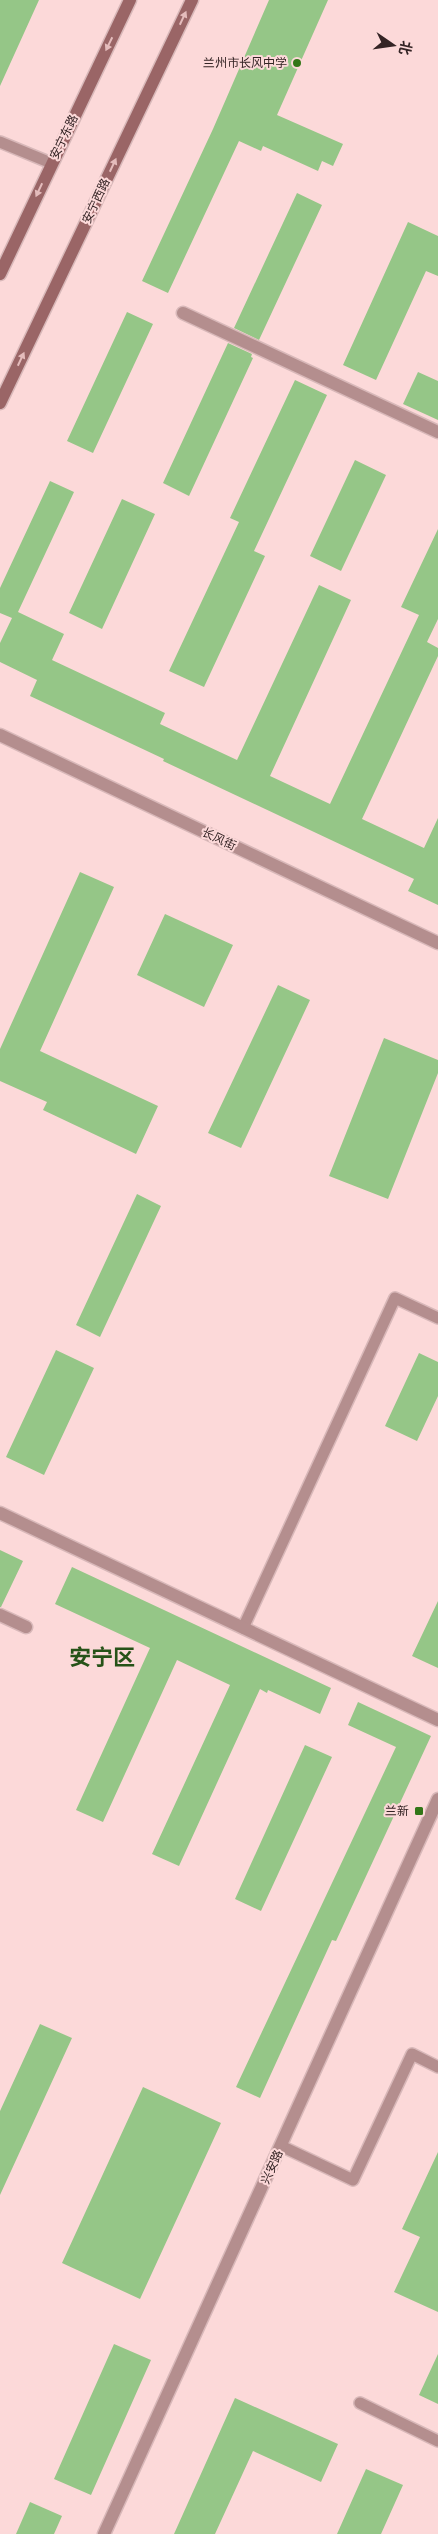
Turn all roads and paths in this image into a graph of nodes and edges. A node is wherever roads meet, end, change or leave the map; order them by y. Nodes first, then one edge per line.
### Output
1 (130, 0) edge
2 (192, 0) edge
3 (0, 142) edge
4 (51, 163) junction
5 (0, 274) edge
6 (183, 313) dead end
7 (0, 403) edge
8 (438, 432) edge
9 (0, 734) edge
10 (438, 943) edge
11 (438, 1318) edge
12 (0, 1513) edge
13 (0, 1616) edge
14 (26, 1627) dead end
15 (243, 1628) junction
16 (438, 1720) edge
17 (438, 1799) edge
18 (438, 2067) edge
19 (281, 2146) junction
20 (360, 2403) dead end
21 (438, 2441) edge
22 (104, 2534) edge

1 -> 4 main road, 安宁东路
7 -> 2 main road, 安宁西路
3 - 4 lane
4 -> 5 main road, 安宁东路
6 - 8 street
9 - 10 street, 长风街
11 - 15 lane
12 - 15 street
13 - 14 street
15 - 16 street
17 - 19 street, 兴安路
18 - 19 lane
19 - 22 street, 兴安路
20 - 21 lane

